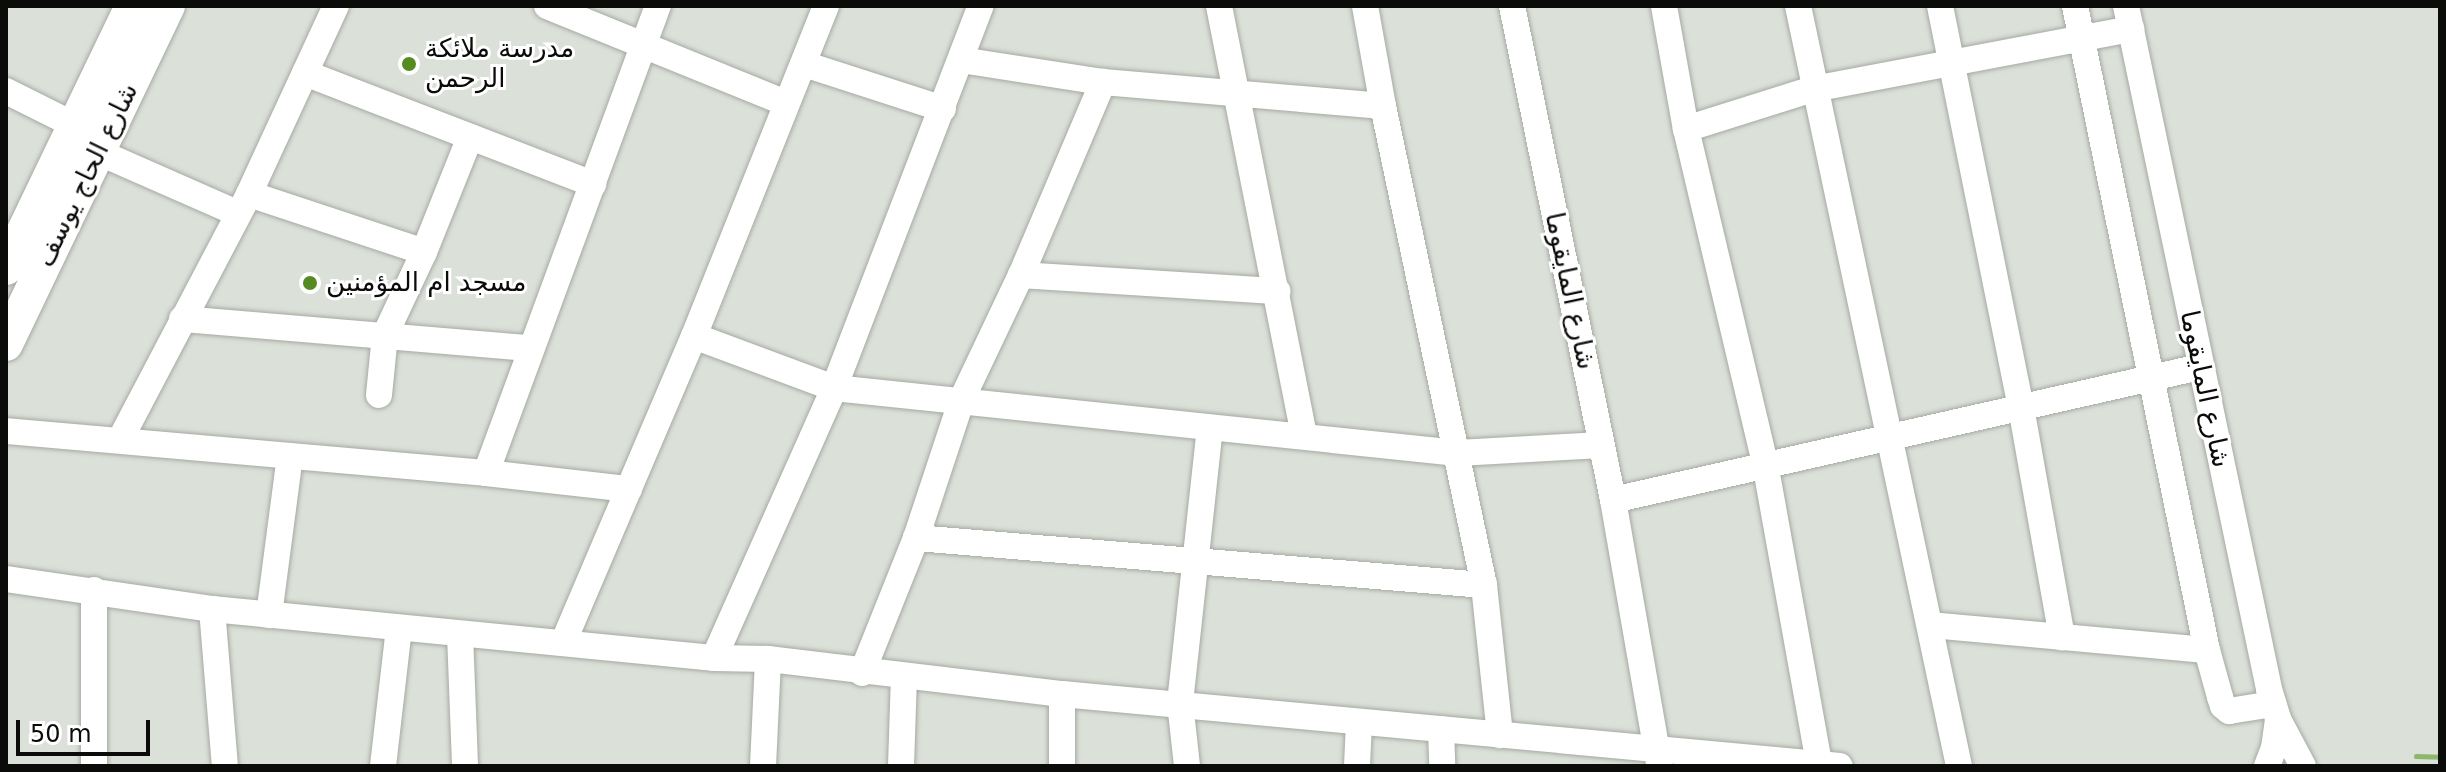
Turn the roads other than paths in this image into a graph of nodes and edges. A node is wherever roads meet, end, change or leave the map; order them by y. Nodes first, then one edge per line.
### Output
1 (132, 6) edge
2 (168, 6) edge
3 (336, 6) edge
4 (547, 6) edge
5 (658, 6) edge
6 (826, 6) edge
7 (981, 6) edge
8 (1219, 6) edge
9 (1365, 6) edge
10 (1512, 6) edge
11 (1664, 6) edge
12 (1798, 6) edge
13 (1940, 6) edge
14 (2075, 6) edge
15 (2128, 17) edge
16 (2082, 37) junction
17 (643, 46) junction
18 (961, 60) junction
19 (1953, 63) junction
20 (804, 64) junction
21 (305, 73) junction
22 (1103, 82) junction
23 (1813, 89) junction
24 (6, 91) edge
25 (1233, 91) junction
26 (786, 103) junction
27 (1383, 106) junction
28 (943, 109) junction
29 (76, 126) junction
30 (1686, 129) junction
31 (470, 137) junction
32 (98, 152) junction
33 (593, 184) junction
34 (243, 203) junction
35 (424, 252) junction
36 (7, 263) edge
37 (1021, 275) junction
38 (1278, 291) junction
39 (182, 319) junction
40 (385, 335) junction
41 (694, 336) junction
42 (6, 344) edge
43 (531, 348) junction
44 (2200, 367) junction
45 (2150, 378) junction
46 (834, 388) junction
47 (379, 395) dead end
48 (962, 399) junction
49 (2021, 407) junction
50 (1210, 429) junction
51 (6, 431) edge
52 (1304, 436) junction
53 (1891, 436) junction
54 (120, 440) junction
55 (1601, 445) junction
56 (1458, 453) junction
57 (290, 456) junction
58 (1765, 463) junction
59 (486, 473) junction
60 (629, 489) junction
61 (1613, 500) junction
62 (916, 538) junction
63 (1192, 562) junction
64 (6, 579) edge
65 (1484, 585) junction
66 (94, 590) junction
67 (212, 609) junction
68 (269, 615) junction
69 (1931, 625) junction
70 (399, 628) junction
71 (460, 634) junction
72 (2062, 637) junction
73 (563, 643) junction
74 (2207, 650) junction
75 (714, 658) junction
76 (768, 659) junction
77 (862, 673) junction
78 (904, 676) junction
79 (1062, 694) junction
80 (1180, 703) junction
81 (2275, 712) junction
82 (1359, 722) junction
83 (1441, 729) junction
84 (1500, 735) junction
85 (1658, 757) edge
86 (1770, 764) edge
87 (1830, 765) edge
88 (94, 766) edge
89 (225, 766) edge
90 (383, 766) edge
91 (465, 766) edge
92 (763, 766) edge
93 (901, 766) edge
94 (1062, 766) edge
95 (1187, 766) edge
96 (1357, 766) edge
97 (1442, 766) edge
98 (1959, 766) edge
99 (2267, 766) edge
100 (2303, 766) edge

1 - 29 main road, شارع الحاج يوسف
2 - 32 main road, شارع الحاج يوسف
3 - 21 street
4 - 17 street
5 - 17 street
6 - 20 street
7 - 18 street
8 - 25 street
9 - 27 street
10 - 55 street, شارع المايقوما
11 - 30 street
12 - 23 street
13 - 19 street
14 - 16 street
15 - 16 street
15 - 44 street, شارع المايقوما
16 - 19 street
16 - 45 street
17 - 26 street
17 - 33 street
18 - 22 street
18 - 28 street
19 - 23 street
19 - 49 street
20 - 26 street
20 - 28 street
21 - 31 street
21 - 34 street
22 - 25 street
22 - 37 street
23 - 30 street
23 - 53 street
24 - 29 street
25 - 27 street
25 - 38 street
26 - 41 street
27 - 56 street
28 - 46 street
29 - 36 main road, شارع الحاج يوسف
30 - 58 street
31 - 33 street
31 - 35 street
32 - 34 street
32 - 42 main road, شارع الحاج يوسف
33 - 43 street
34 - 35 street
34 - 39 street
35 - 40 street
37 - 38 street
37 - 48 street
38 - 52 street
39 - 40 street
39 - 54 street
40 - 43 street
40 - 47 street
41 - 46 street
41 - 60 street
43 - 59 street
44 - 45 street
44 - 81 street, شارع المايقوما
45 - 49 street
45 - 74 street
46 - 48 street
46 - 75 street
48 - 50 street
48 - 62 street
49 - 53 street
49 - 72 street
50 - 52 street
50 - 63 street
51 - 54 street
52 - 56 street
53 - 58 street
53 - 69 street
54 - 57 street
55 - 56 street
55 - 61 street, شارع المايقوما
56 - 65 street
57 - 59 street
57 - 68 street
58 - 61 street
58 - 87 street
59 - 60 street
60 - 73 street
61 - 85 street, شارع المايقوما
62 - 63 street
62 - 77 street
63 - 65 street
63 - 80 street
64 - 66 street
65 - 84 street
66 - 67 street
66 - 88 street
67 - 68 street
67 - 89 street
68 - 70 street
69 - 72 street
69 - 98 street
70 - 71 street
70 - 90 street
71 - 73 street
71 - 91 street
72 - 74 street
73 - 75 street
74 - 81 street
75 - 76 street
76 - 77 street
76 - 92 street
77 - 78 street
78 - 79 street
78 - 93 street
79 - 80 street
79 - 94 street
80 - 82 street
80 - 95 street
81 - 99 street
81 - 100 street, شارع المايقوما
82 - 83 street
82 - 96 street
83 - 84 street
83 - 97 street
84 - 85 street
85 - 86 street
86 - 87 street

